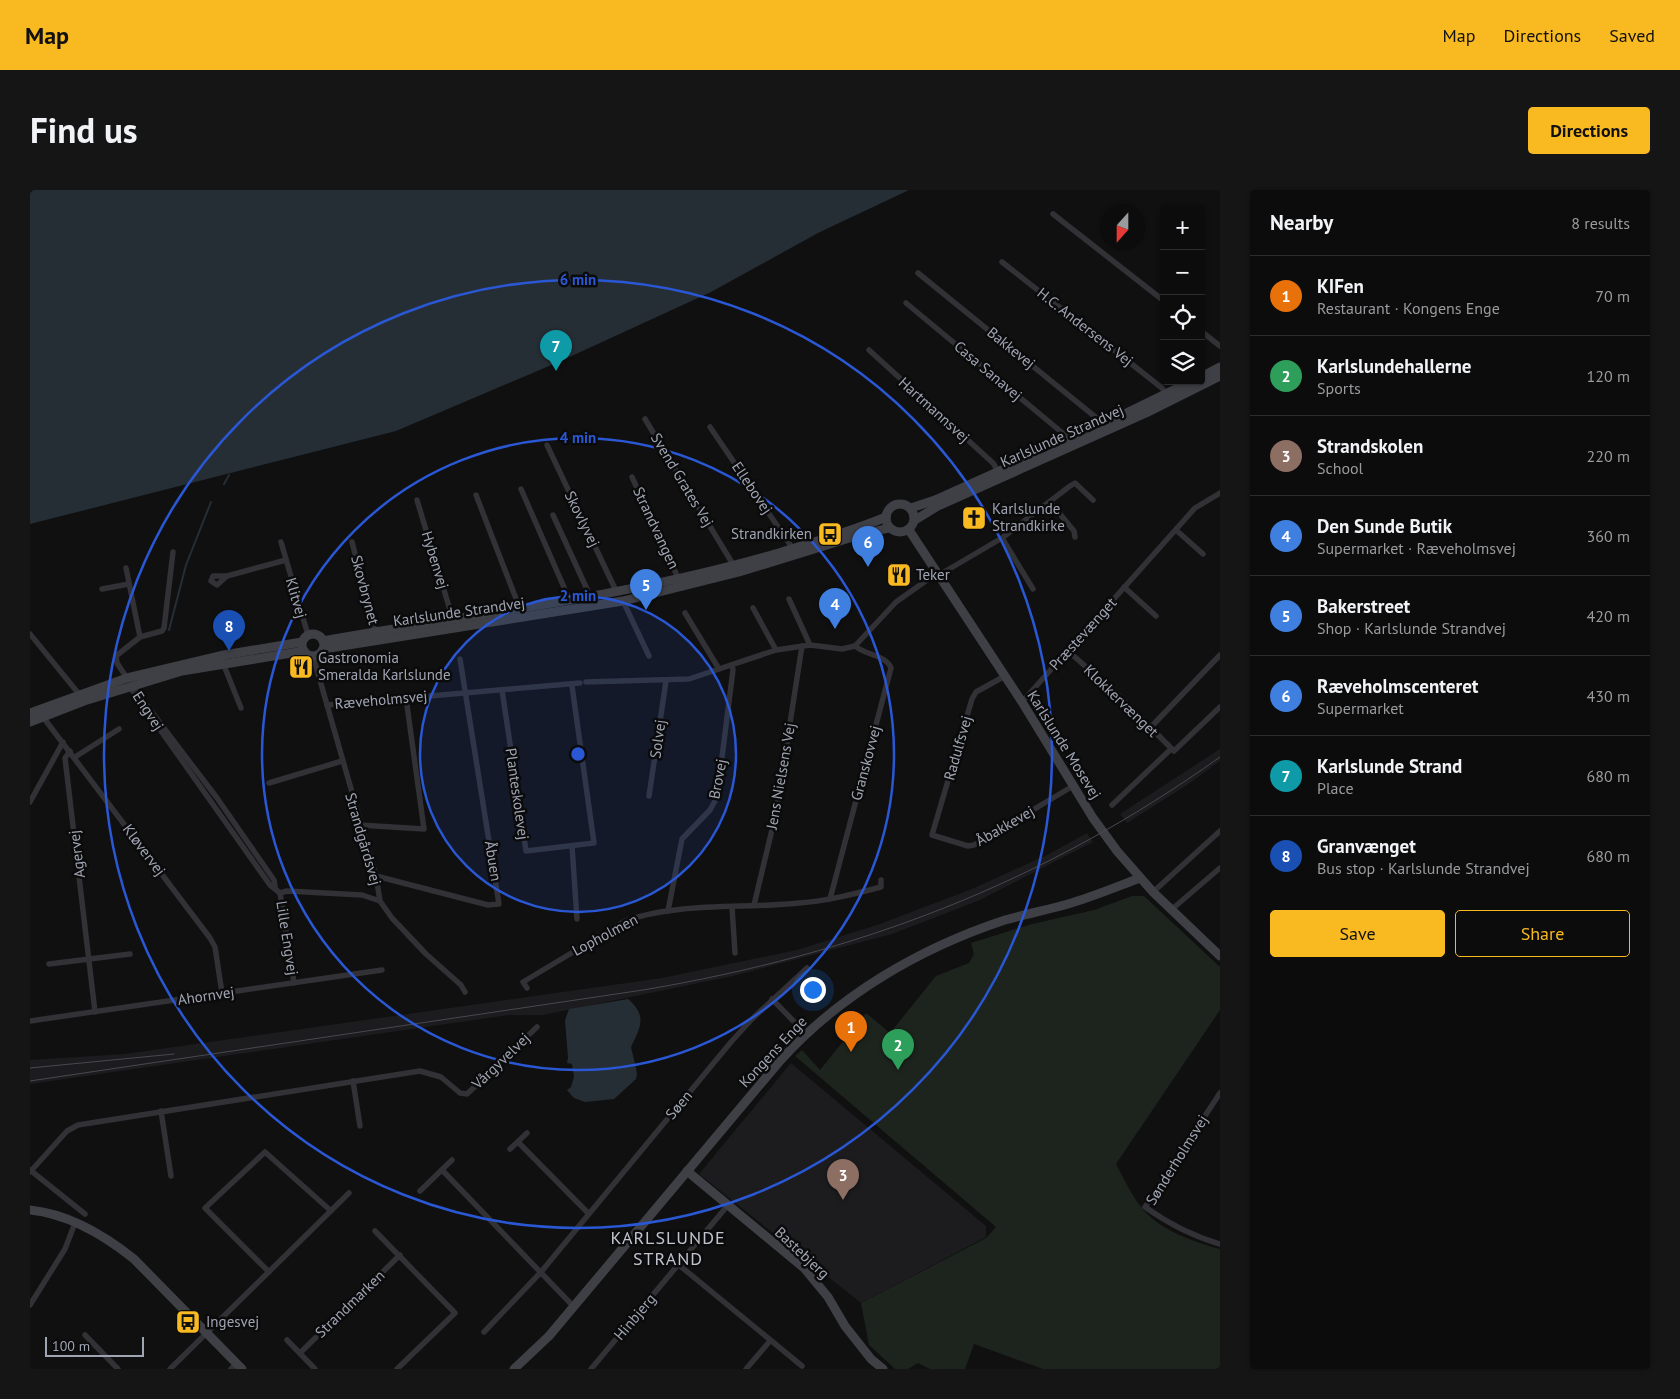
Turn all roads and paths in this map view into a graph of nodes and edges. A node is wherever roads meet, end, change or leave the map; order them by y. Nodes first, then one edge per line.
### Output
1 (1053, 214) dead end
2 (1002, 262) dead end
3 (918, 273) dead end
4 (1160, 298) edge
5 (906, 303) dead end
6 (1205, 334) edge
7 (1220, 346) edge
8 (869, 350) dead end
9 (1220, 367) edge
10 (1205, 375) edge
11 (1220, 376) edge
12 (1184, 385) edge
13 (1166, 394) junction
14 (645, 419) dead end
15 (1104, 424) junction
16 (710, 427) dead end
17 (1068, 440) junction
18 (547, 445) dead end
19 (998, 471) junction
20 (632, 477) dead end
21 (521, 489) dead end
22 (1220, 493) edge
23 (476, 495) dead end
24 (417, 500) dead end
25 (1093, 500) dead end
26 (1050, 502) junction
27 (911, 508) junction
28 (553, 515) dead end
29 (886, 517) junction
30 (915, 520) junction
31 (890, 528) junction
32 (909, 530) junction
33 (1176, 530) junction
34 (1075, 537) dead end
35 (1002, 538) junction
36 (281, 542) dead end
37 (352, 542) dead end
38 (793, 549) junction
39 (173, 552) dead end
40 (1203, 554) dead end
41 (286, 560) junction
42 (734, 566) junction
43 (126, 568) dead end
44 (938, 574) junction
45 (227, 576) dead end
46 (679, 580) junction
47 (129, 584) junction
48 (1124, 587) junction
49 (102, 589) dead end
50 (1034, 589) dead end
51 (617, 593) junction
52 (591, 598) junction
53 (789, 599) dead end
54 (570, 601) junction
55 (623, 601) junction
56 (753, 608) dead end
57 (520, 609) junction
58 (685, 613) dead end
59 (1156, 616) dead end
60 (453, 620) junction
61 (30, 634) edge
62 (376, 635) junction
63 (140, 637) junction
64 (305, 643) junction
65 (323, 645) junction
66 (810, 645) junction
67 (802, 646) junction
68 (856, 646) junction
69 (776, 650) junction
70 (1068, 651) junction
71 (1220, 655) edge
72 (313, 656) junction
73 (649, 656) dead end
74 (460, 659) dead end
75 (223, 663) junction
76 (732, 664) junction
77 (719, 669) junction
78 (1005, 676) junction
79 (666, 681) junction
80 (129, 682) junction
81 (572, 686) junction
82 (502, 690) junction
83 (466, 692) junction
84 (79, 694) junction
85 (406, 698) junction
86 (1022, 702) junction
87 (327, 705) junction
88 (1220, 707) edge
89 (241, 708) dead end
90 (30, 713) edge
91 (44, 717) junction
92 (30, 722) edge
93 (1150, 728) junction
94 (119, 729) dead end
95 (63, 742) junction
96 (1172, 750) junction
97 (70, 751) junction
98 (75, 757) junction
99 (342, 761) junction
100 (269, 783) dead end
101 (1074, 786) junction
102 (649, 796) dead end
103 (30, 802) edge
104 (1112, 805) dead end
105 (360, 825) junction
106 (1220, 831) edge
107 (932, 835) joint
108 (572, 846) junction
109 (1220, 868) edge
110 (376, 876) junction
111 (1140, 878) junction
112 (881, 880) dead end
113 (1153, 892) junction
114 (280, 893) junction
115 (830, 899) junction
116 (380, 901) junction
117 (754, 906) junction
118 (732, 907) junction
119 (1171, 910) junction
120 (668, 911) junction
121 (577, 919) dead end
122 (735, 953) dead end
123 (130, 954) dead end
124 (1220, 956) edge
125 (89, 959) junction
126 (49, 964) dead end
127 (807, 968) dead end
128 (382, 970) dead end
129 (294, 983) junction
130 (527, 988) dead end
131 (465, 992) dead end
132 (222, 994) junction
133 (772, 999) junction
134 (95, 1012) junction
135 (30, 1021) edge
136 (537, 1027) dead end
137 (806, 1034) junction
138 (353, 1081) junction
139 (1220, 1093) edge
140 (161, 1111) junction
141 (360, 1126) dead end
142 (527, 1133) dead end
143 (518, 1142) junction
144 (510, 1149) dead end
145 (452, 1160) dead end
146 (442, 1170) junction
147 (30, 1171) edge
148 (687, 1171) junction
149 (171, 1176) dead end
150 (420, 1191) dead end
151 (349, 1193) dead end
152 (728, 1205) junction
153 (30, 1210) edge
154 (331, 1211) junction
155 (588, 1213) junction
156 (85, 1214) dead end
157 (75, 1223) junction
158 (375, 1231) dead end
159 (1220, 1244) edge
160 (400, 1255) junction
161 (679, 1265) junction
162 (269, 1272) junction
163 (541, 1272) junction
164 (30, 1305) edge
165 (574, 1307) junction
166 (484, 1332) dead end
167 (206, 1333) junction
168 (85, 1334) dead end
169 (287, 1340) dead end
170 (770, 1341) junction
171 (300, 1353) junction
172 (802, 1366) dead end
173 (236, 1367) edge
174 (118, 1369) edge
175 (170, 1369) edge
176 (315, 1369) edge
177 (398, 1369) edge
178 (514, 1369) edge
179 (591, 1369) edge
180 (746, 1369) edge
181 (883, 1369) edge

1 - 4 street
2 - 13 street, H.C. Andersens Vej
3 - 15 street, Bakkevej
5 - 17 street, Casa Sanavej
6 - 7 street
8 - 19 street, Hartmannsvej
9 - 10 main road
11 - 30 main road, Karlslunde Strandvej
12 - 13 main road, Karlslunde Strandvej
13 - 15 main road, Karlslunde Strandvej
14 - 42 street, Svend Grates Vej
15 - 17 main road, Karlslunde Strandvej
16 - 38 street, Ellebovej
17 - 19 main road, Karlslunde Strandvej
18 - 51 street, Skovlyvej
19 - 27 main road, Karlslunde Strandvej
20 - 46 street, Strandvangen
21 - 54 street
22 - 33 street, Præstevænget
23 - 57 street
24 - 60 street, Hybenvej
25 - 26 street
26 - 34 street
26 - 35 street
27 - 29 main road
27 - 30 main road
28 - 52 street
29 - 31 main road
29 - 38 main road, Karlslunde Strandvej
30 - 32 main road
31 - 32 main road
31 - 55 main road, Karlslunde Strandvej
32 - 44 main road, Karlslunde Mosevej
33 - 40 street
33 - 48 street, Præstevænget
35 - 44 street
35 - 50 street
36 - 41 street, Klitvej
37 - 62 street, Skovbrynet
38 - 42 main road, Karlslunde Strandvej
39 - 63 street
41 - 45 street, Klitvej
41 - 64 street, Klitvej
42 - 46 main road, Karlslunde Strandvej
43 - 47 street
44 - 68 street
44 - 78 main road, Karlslunde Mosevej
46 - 51 main road, Karlslunde Strandvej
47 - 49 street
47 - 63 street
48 - 59 street, Præstevænget
48 - 70 street, Præstevænget
51 - 52 main road, Karlslunde Strandvej
52 - 54 main road, Karlslunde Strandvej
53 - 66 street
54 - 57 main road, Karlslunde Strandvej
55 - 62 main road, Karlslunde Strandvej
55 - 73 street
56 - 69 street
57 - 60 main road, Karlslunde Strandvej
58 - 77 street
60 - 62 main road, Karlslunde Strandvej
61 - 84 street
62 - 65 main road, Karlslunde Strandvej
63 - 80 street, Engvej
64 - 65 main road
64 - 72 main road
64 - 75 main road
64 - 80 main road
65 - 72 main road
66 - 67 street, Ræveholmsvej
66 - 68 street, Ræveholmsvej
67 - 69 street, Ræveholmsvej
67 - 117 street, Jens Nielsens Vej
68 - 115 street, Granskovvej
69 - 76 street, Ræveholmsvej
70 - 86 street, Præstevænget
70 - 93 street, Klokkervænget
71 - 93 street
72 - 87 street, Strandgårdsvej
74 - 83 street
75 - 80 main road
75 - 89 street
76 - 77 street, Ræveholmsvej
76 - 120 street, Brovej
77 - 79 street, Ræveholmsvej
78 - 86 main road, Karlslunde Mosevej
78 - 107 street, Radulfsvej
79 - 81 street, Ræveholmsvej
79 - 102 street, Solvej
80 - 84 main road
80 - 91 main road
80 - 114 street, Engvej
81 - 82 street, Ræveholmsvej
81 - 108 street, Planteskolevej
82 - 83 street, Ræveholmsvej
82 - 108 street, Planteskolevej
83 - 85 street, Ræveholmsvej
83 - 110 street, Åbuen
84 - 90 main road
85 - 87 street, Ræveholmsvej
85 - 105 street
86 - 101 main road, Karlslunde Mosevej
87 - 99 street, Strandgårdsvej
88 - 96 street
91 - 92 main road
91 - 95 street, Kløvervej
93 - 96 street, Klokkervænget
94 - 98 street
95 - 97 street, Kløvervej
95 - 103 street
96 - 104 street
97 - 98 street, Kløvervej
97 - 125 street, Agervej
98 - 132 street, Kløvervej
99 - 100 street
99 - 105 street, Strandgårdsvej
101 - 107 street, Åbakkevej
101 - 111 main road, Karlslunde Mosevej
105 - 110 street, Strandgårdsvej
106 - 113 street
108 - 121 street
109 - 119 street
110 - 116 street, Strandgårdsvej
111 - 113 main road, Karlslunde Mosevej
111 - 137 main road, Kongens Enge
112 - 115 street, Lopholmen
113 - 119 main road, Karlslunde Mosevej
114 - 116 street
114 - 129 street, Lille Engvej
115 - 117 street, Lopholmen
116 - 131 street, Strandgårdsvej
117 - 118 street, Lopholmen
118 - 120 street, Lopholmen
118 - 122 street
119 - 124 main road, Karlslunde Mosevej
120 - 130 street, Lopholmen
123 - 125 street
125 - 126 street
125 - 134 street, Agervej
127 - 133 street, Søen
128 - 129 street, Ahornvej
129 - 132 street, Ahornvej
132 - 134 street, Ahornvej
133 - 137 street
133 - 155 street, Søen
134 - 135 street, Ahornvej
136 - 138 street, Vårgyvelvej
137 - 148 main road, Kongens Enge
138 - 140 street, Vårgyvelvej
138 - 141 street
139 - 159 street, Sønderholmsvej
140 - 147 street, Vårgyvelvej
140 - 149 street
142 - 143 street
143 - 144 street
143 - 155 street
145 - 146 street
146 - 150 street
146 - 163 street
147 - 156 street, Vårgyvelvej
148 - 152 main road, Bastebjerg
148 - 165 main road, Kongens Enge
151 - 154 street
152 - 161 street, Hinbjerg
152 - 181 main road, Bastebjerg
153 - 157 main road
154 - 162 street
154 - 162 street
155 - 163 street, Søen
157 - 164 street
157 - 167 main road
158 - 160 street
160 - 171 street, Strandmarken
160 - 177 street
161 - 170 street
161 - 179 street, Hinbjerg
162 - 167 street
163 - 165 street
163 - 166 street, Søen
165 - 178 main road, Kongens Enge
167 - 173 main road
167 - 175 street
168 - 174 street
169 - 171 street
170 - 172 street
170 - 180 street
171 - 176 street

